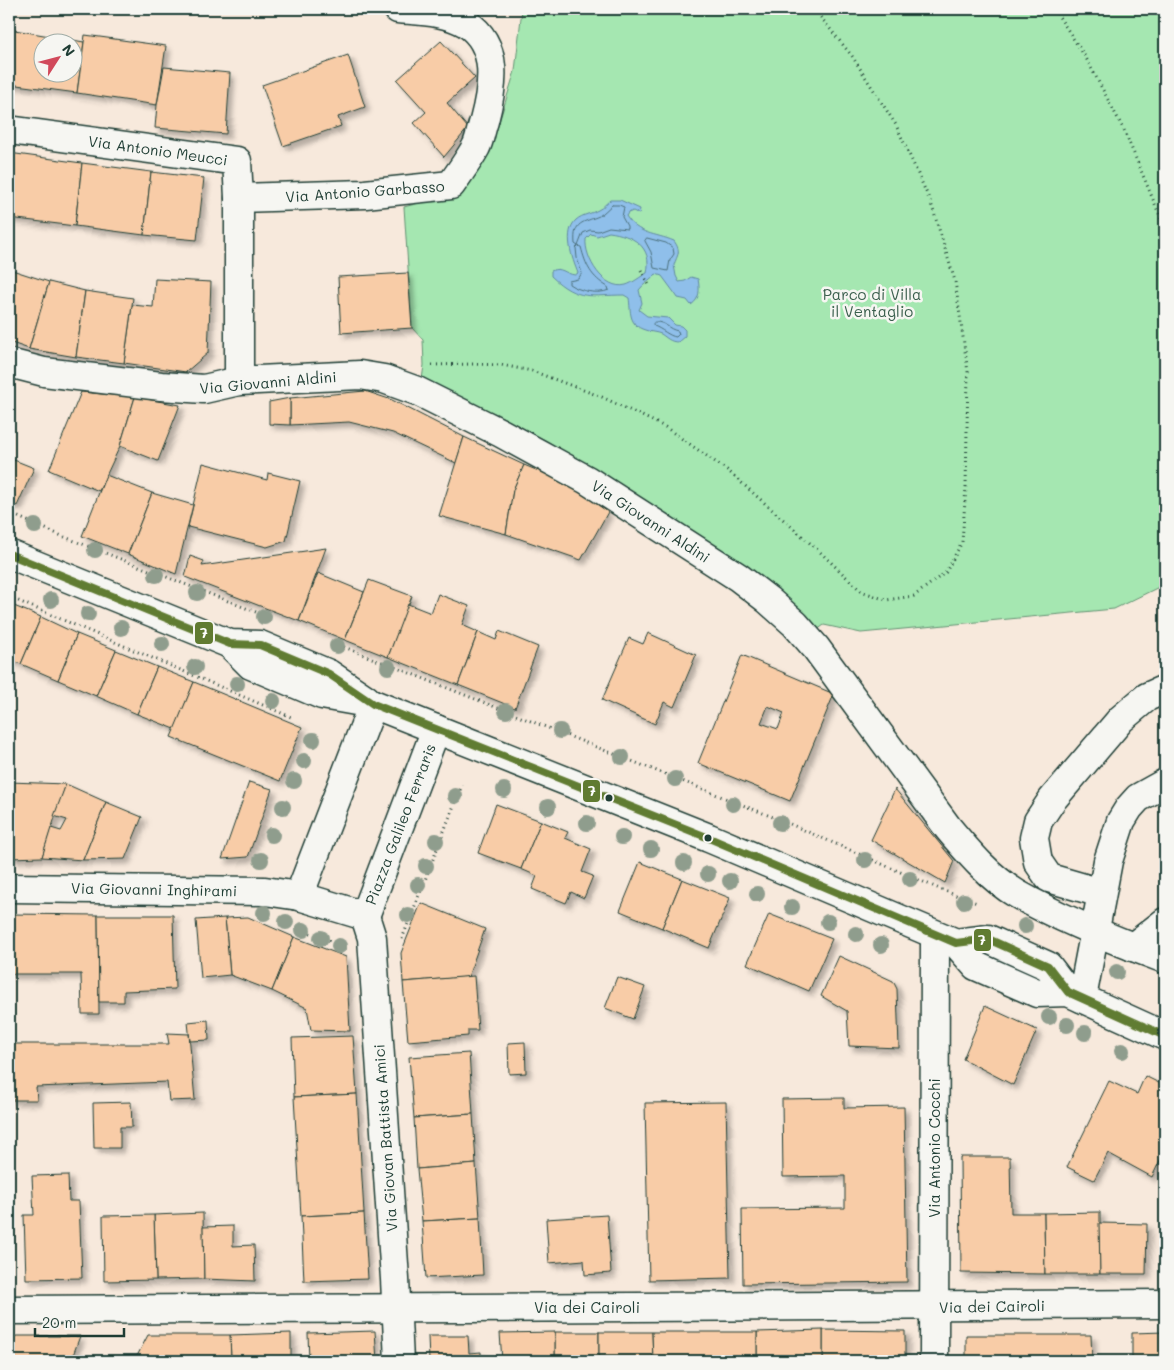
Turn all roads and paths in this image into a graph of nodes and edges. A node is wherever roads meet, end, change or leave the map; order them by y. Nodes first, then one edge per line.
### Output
1 (398, 9) edge
2 (814, 9) edge
3 (1054, 9) edge
4 (9, 130) edge
5 (239, 198) junction
6 (1165, 228) edge
7 (641, 270) dead end
8 (649, 285) dead end
9 (9, 362) edge
10 (424, 365) dead end
11 (239, 381) junction
12 (9, 513) edge
13 (9, 554) edge
14 (9, 597) edge
15 (270, 618) dead end
16 (342, 646) dead end
17 (1165, 689) edge
18 (373, 704) junction
19 (291, 717) dead end
20 (436, 729) junction
21 (1165, 783) edge
22 (462, 786) dead end
23 (9, 888) edge
24 (1101, 893) junction
25 (299, 896) junction
26 (985, 906) dead end
27 (365, 916) junction
28 (1165, 922) edge
29 (290, 925) dead end
30 (1095, 931) junction
31 (946, 939) junction
32 (401, 943) dead end
33 (1133, 947) junction
34 (351, 949) dead end
35 (1165, 959) edge
36 (1075, 995) junction
37 (1165, 1036) edge
38 (1165, 1304) edge
39 (934, 1306) junction
40 (396, 1307) junction
41 (9, 1310) edge
42 (399, 1361) edge
43 (934, 1361) edge

1 - 5 street, Via Antonio Garbasso
2 - 10 path
3 - 6 path
4 - 5 street, Via Antonio Meucci
5 - 11 street, Via Antonio Meucci
7 - 8 path
9 - 11 street, Via Giovanni Aldini
11 - 30 street, Via Giovanni Aldini
12 - 15 path
13 - 18 street
14 - 19 path
16 - 26 path
17 - 24 street
18 - 20 street
18 - 25 street
20 - 27 street, Piazza Galileo Ferraris
20 - 31 street
21 - 24 street
22 - 32 path
23 - 25 street, Via Giovanni Inghirami
24 - 30 street
25 - 27 street, Piazza Galileo Ferraris
27 - 40 street, Via Giovan Battista Amici
28 - 33 street
29 - 34 path
30 - 33 street, Via Giovanni Aldini
30 - 36 street
31 - 36 street
31 - 39 street, Via Antonio Cocchi
33 - 35 street, Via Giovanni Aldini
36 - 37 street
38 - 39 street, Via dei Cairoli
39 - 40 street, Via dei Cairoli
39 - 43 street, Via Antonio Cocchi
40 - 41 street, Via dei Cairoli
40 - 42 street, Via Giovan Battista Amici

